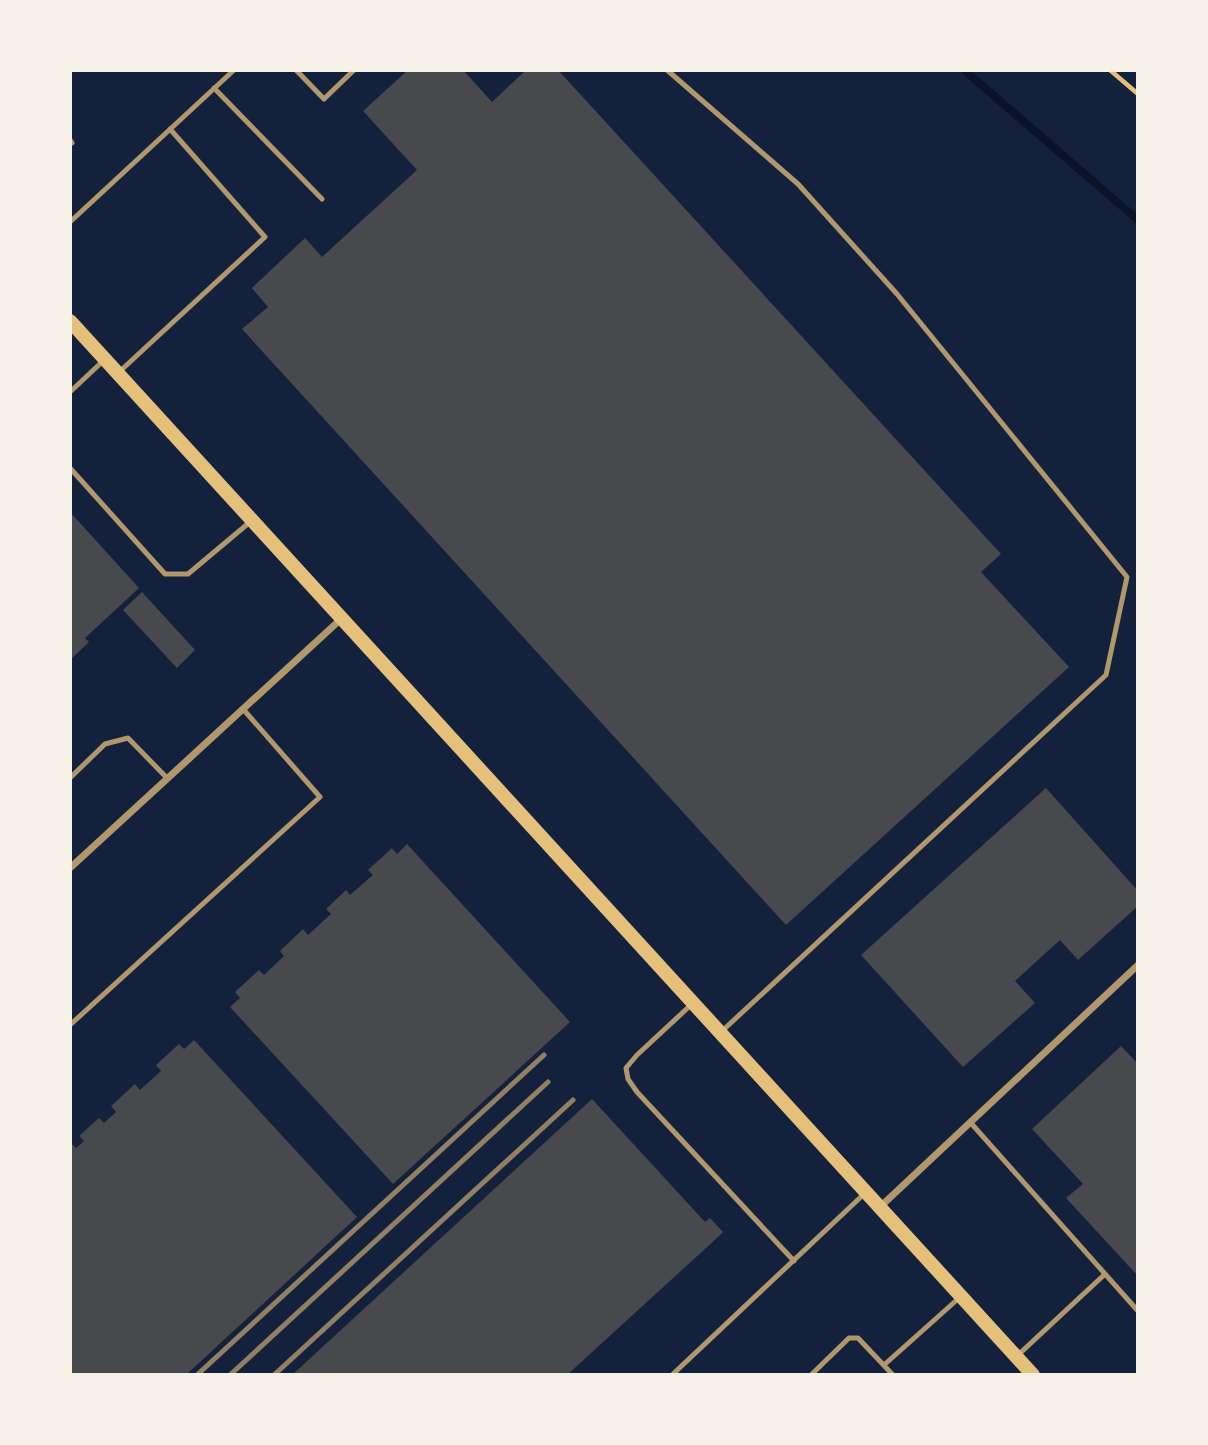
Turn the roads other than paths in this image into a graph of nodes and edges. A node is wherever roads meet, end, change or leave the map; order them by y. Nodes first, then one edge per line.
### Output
1 (234, 70) edge
2 (296, 70) edge
3 (354, 70) edge
4 (667, 70) edge
5 (214, 88) junction
6 (170, 129) junction
7 (323, 199) dead end
8 (70, 222) edge
9 (70, 321) edge
10 (105, 359) junction
11 (118, 373) junction
12 (70, 393) edge
13 (70, 468) edge
14 (252, 520) junction
15 (341, 618) junction
16 (243, 709) junction
17 (166, 777) junction
18 (70, 778) edge
19 (70, 868) edge
20 (1138, 965) edge
21 (694, 1003) junction
22 (70, 1026) edge
23 (720, 1032) junction
24 (970, 1122) junction
25 (866, 1192) junction
26 (880, 1207) junction
27 (794, 1261) junction
28 (1105, 1274) junction
29 (962, 1296) junction
30 (1138, 1311) edge
31 (1017, 1357) junction
32 (884, 1365) junction
33 (672, 1375) edge
34 (811, 1375) edge
35 (893, 1375) edge
36 (1033, 1375) edge

1 - 5 lane
2 - 3 lane
4 - 23 lane
5 - 6 lane
5 - 7 lane
6 - 8 lane
6 - 11 lane
9 - 10 main road
10 - 11 main road
10 - 12 lane
11 - 14 main road
13 - 14 lane
14 - 15 main road
15 - 16 street
15 - 21 main road
16 - 17 street
16 - 22 lane
17 - 18 lane
17 - 19 street
20 - 24 street
21 - 23 main road
21 - 27 lane
23 - 25 main road
24 - 26 street
24 - 28 lane
25 - 26 main road
25 - 27 lane
26 - 29 main road
27 - 33 lane
28 - 30 lane
28 - 31 lane
29 - 31 main road
29 - 32 lane
31 - 36 main road
32 - 34 lane
32 - 35 lane

